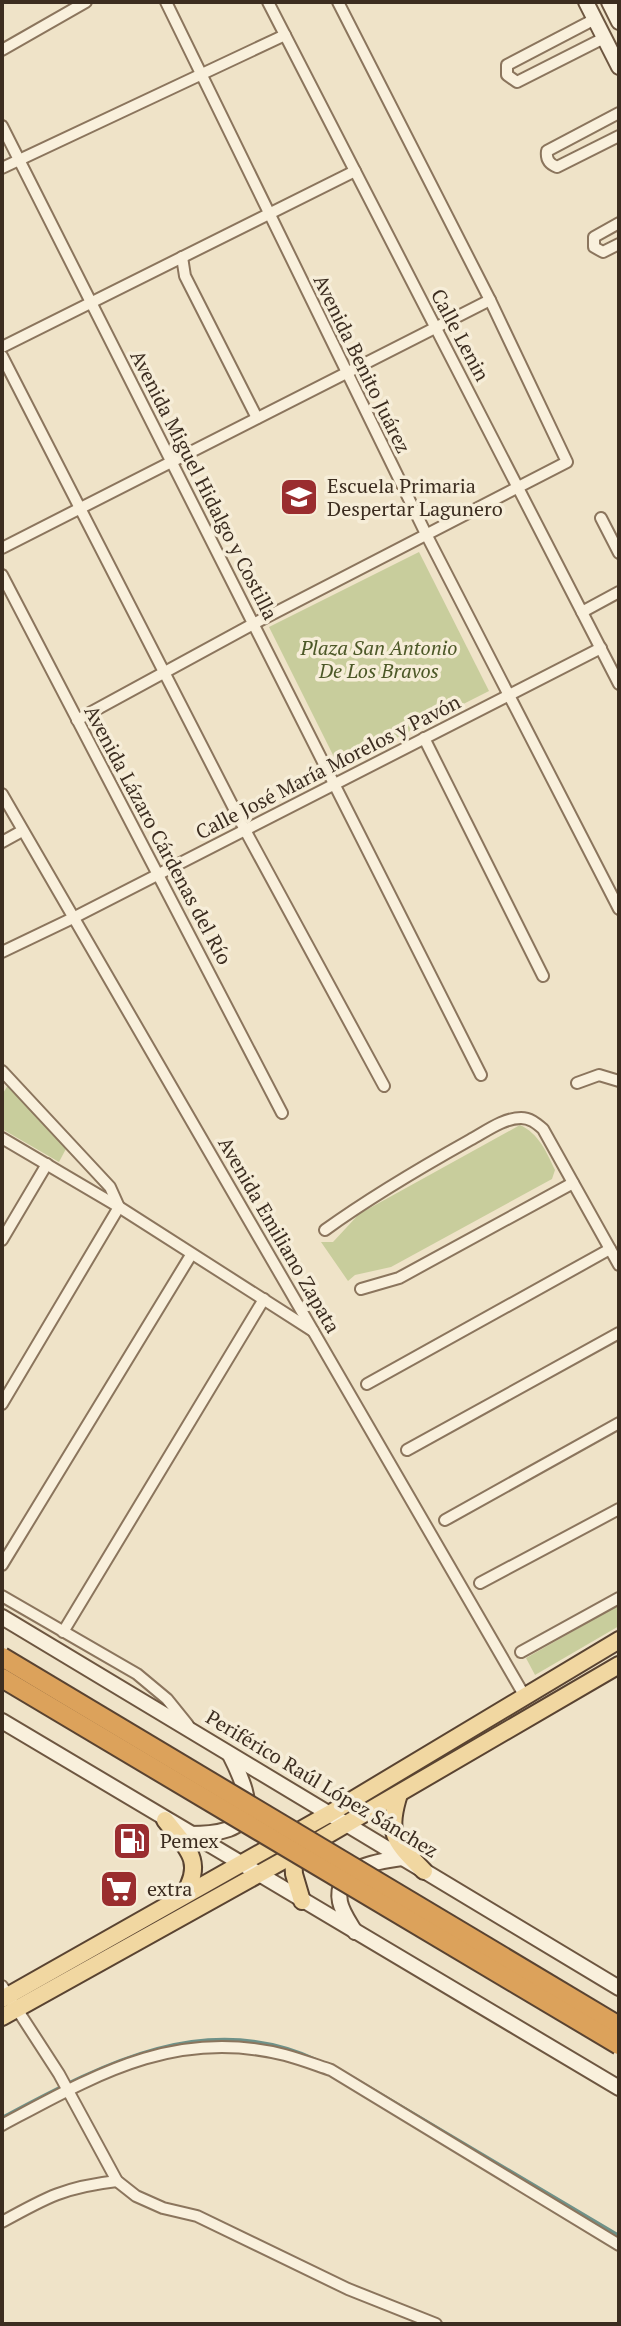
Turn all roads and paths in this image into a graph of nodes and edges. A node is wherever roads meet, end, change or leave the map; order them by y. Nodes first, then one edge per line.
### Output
1 (86, 2) edge
2 (166, 2) edge
3 (268, 2) edge
4 (338, 2) edge
5 (586, 2) edge
6 (609, 2) edge
7 (595, 19) junction
8 (619, 22) edge
9 (285, 35) junction
10 (604, 38) junction
11 (2, 50) edge
12 (619, 67) edge
13 (202, 72) junction
14 (619, 113) edge
15 (2, 126) edge
16 (619, 136) edge
17 (19, 160) junction
18 (2, 168) edge
19 (355, 171) junction
20 (268, 214) junction
21 (619, 223) edge
22 (619, 244) edge
23 (182, 257) junction
24 (490, 300) junction
25 (91, 303) junction
26 (436, 328) junction
27 (2, 347) edge
28 (2, 356) edge
29 (347, 373) junction
30 (257, 418) junction
31 (171, 462) junction
32 (519, 486) junction
33 (81, 508) junction
34 (601, 518) dead end
35 (426, 534) junction
36 (2, 548) edge
37 (619, 553) edge
38 (2, 575) edge
39 (619, 592) edge
40 (582, 612) junction
41 (255, 623) junction
42 (601, 648) junction
43 (166, 672) junction
44 (619, 684) edge
45 (508, 696) junction
46 (77, 720) junction
47 (424, 738) junction
48 (334, 784) junction
49 (2, 794) edge
50 (245, 830) junction
51 (22, 831) junction
52 (2, 842) edge
53 (158, 874) junction
54 (619, 909) edge
55 (73, 918) junction
56 (2, 952) edge
57 (543, 976) dead end
58 (3, 1074) edge
59 (481, 1075) dead end
60 (619, 1081) edge
61 (577, 1083) dead end
62 (384, 1086) dead end
63 (282, 1113) dead end
64 (2, 1138) edge
65 (47, 1164) junction
66 (573, 1183) junction
67 (119, 1207) junction
68 (325, 1230) dead end
69 (2, 1240) edge
70 (610, 1249) junction
71 (191, 1255) junction
72 (619, 1265) edge
73 (361, 1289) dead end
74 (264, 1299) junction
75 (316, 1332) junction
76 (619, 1333) edge
77 (367, 1384) dead end
78 (2, 1404) edge
79 (619, 1423) edge
80 (407, 1450) dead end
81 (619, 1509) edge
82 (445, 1520) dead end
83 (2, 1565) edge
84 (480, 1583) dead end
85 (2, 1596) edge
86 (619, 1598) edge
87 (2, 1617) edge
88 (63, 1632) junction
89 (619, 1640) edge
90 (521, 1652) dead end
91 (2, 1657) edge
92 (619, 1665) edge
93 (2, 1678) edge
94 (524, 1695) junction
95 (563, 1697) junction
96 (2, 1721) edge
97 (511, 1728) junction
98 (195, 1733) junction
99 (229, 1754) junction
100 (399, 1794) junction
101 (329, 1814) junction
102 (165, 1820) junction
103 (346, 1825) junction
104 (189, 1834) junction
105 (293, 1855) junction
106 (402, 1858) junction
107 (238, 1863) junction
108 (424, 1871) junction
109 (257, 1875) junction
110 (184, 1894) junction
111 (302, 1901) junction
112 (355, 1932) junction
113 (619, 1988) edge
114 (6, 2001) edge
115 (619, 2026) edge
116 (619, 2045) edge
117 (619, 2088) edge
118 (67, 2089) junction
119 (2, 2125) edge
120 (117, 2181) junction
121 (2, 2222) edge
122 (619, 2245) edge
123 (436, 2324) edge

1 - 11 street
2 - 13 street, Avenida Benito Juárez
3 - 9 street, Calle Lenin
4 - 24 street
5 - 7 main road
6 - 8 main road
7 - 10 main road
7 - 10 street
9 - 13 street
9 - 19 street, Calle Lenin
10 - 12 main road
13 - 17 street
13 - 20 street, Avenida Benito Juárez
14 - 16 street
15 - 17 street, Avenida Miguel Hidalgo y Costilla
17 - 18 street
17 - 25 street, Avenida Miguel Hidalgo y Costilla
19 - 20 street
19 - 26 street, Calle Lenin
20 - 23 street
20 - 29 street, Avenida Benito Juárez
21 - 22 street
23 - 25 street
23 - 30 street
24 - 26 street
24 - 32 street
25 - 27 street
25 - 31 street, Avenida Miguel Hidalgo y Costilla
26 - 29 street
26 - 32 street, Calle Lenin
28 - 33 street
29 - 30 street
29 - 35 street, Avenida Benito Juárez
30 - 31 street
31 - 33 street
31 - 41 street, Avenida Miguel Hidalgo y Costilla
32 - 35 street
32 - 40 street, Calle Lenin
33 - 36 street
33 - 43 street
34 - 37 street
35 - 41 street
35 - 45 street, Avenida Benito Juárez
38 - 46 street, Avenida Lázaro Cárdenas del Río
39 - 40 street
40 - 42 street, Calle Lenin
41 - 43 street
41 - 48 street, Avenida Miguel Hidalgo y Costilla
42 - 44 street, Calle Lenin
42 - 45 street, Calle José María Morelos y Pavón
43 - 46 street
43 - 50 street
45 - 47 street, Calle José María Morelos y Pavón
45 - 54 street, Avenida Benito Juárez
46 - 53 street, Avenida Lázaro Cárdenas del Río
47 - 48 street, Calle José María Morelos y Pavón
47 - 57 street
48 - 50 street, Calle José María Morelos y Pavón
48 - 59 street, Avenida Miguel Hidalgo y Costilla
49 - 51 street, Avenida Emiliano Zapata
50 - 53 street, Calle José María Morelos y Pavón
50 - 62 street
51 - 52 street
51 - 55 street, Avenida Emiliano Zapata
53 - 55 street, Calle José María Morelos y Pavón
53 - 63 street, Avenida Lázaro Cárdenas del Río
55 - 56 street, Calle José María Morelos y Pavón
55 - 75 street, Avenida Emiliano Zapata
58 - 67 street
60 - 61 street
64 - 65 street
65 - 67 street
65 - 69 street
66 - 68 street
66 - 70 street
66 - 73 street
67 - 71 street
67 - 78 street
70 - 72 street
70 - 77 street
71 - 74 street
71 - 83 street
74 - 75 street
74 - 88 street
75 - 94 street, Avenida Emiliano Zapata
76 - 80 street
79 - 82 street
81 - 84 street
85 - 88 street
86 - 90 street
87 - 98 main road, Periférico Raúl López Sánchez
88 - 98 street
89 - 94 main road
91 - 115 highway, bridge
92 - 95 main road
93 - 116 highway, bridge
94 - 95 main road
94 - 97 main road
94 - 101 main road
95 - 97 main road
96 - 102 main road
97 - 100 main road
98 - 99 main road, Periférico Raúl López Sánchez
99 - 101 main road, Periférico Raúl López Sánchez
99 - 104 main road
100 - 103 main road
100 - 108 main road
101 - 103 main road, Periférico Raúl López Sánchez
101 - 107 main road
102 - 104 main road
102 - 110 main road
103 - 105 main road
103 - 106 main road, Periférico Raúl López Sánchez
104 - 107 main road
105 - 109 main road
105 - 111 main road
106 - 108 main road, Periférico Raúl López Sánchez
106 - 112 main road
107 - 109 main road
107 - 110 main road
108 - 113 main road, Periférico Raúl López Sánchez
109 - 111 main road
109 - 114 main road
110 - 114 main road
111 - 112 main road
112 - 117 main road
114 - 118 street
118 - 119 street
118 - 120 street
118 - 122 street
120 - 121 street
120 - 123 street

